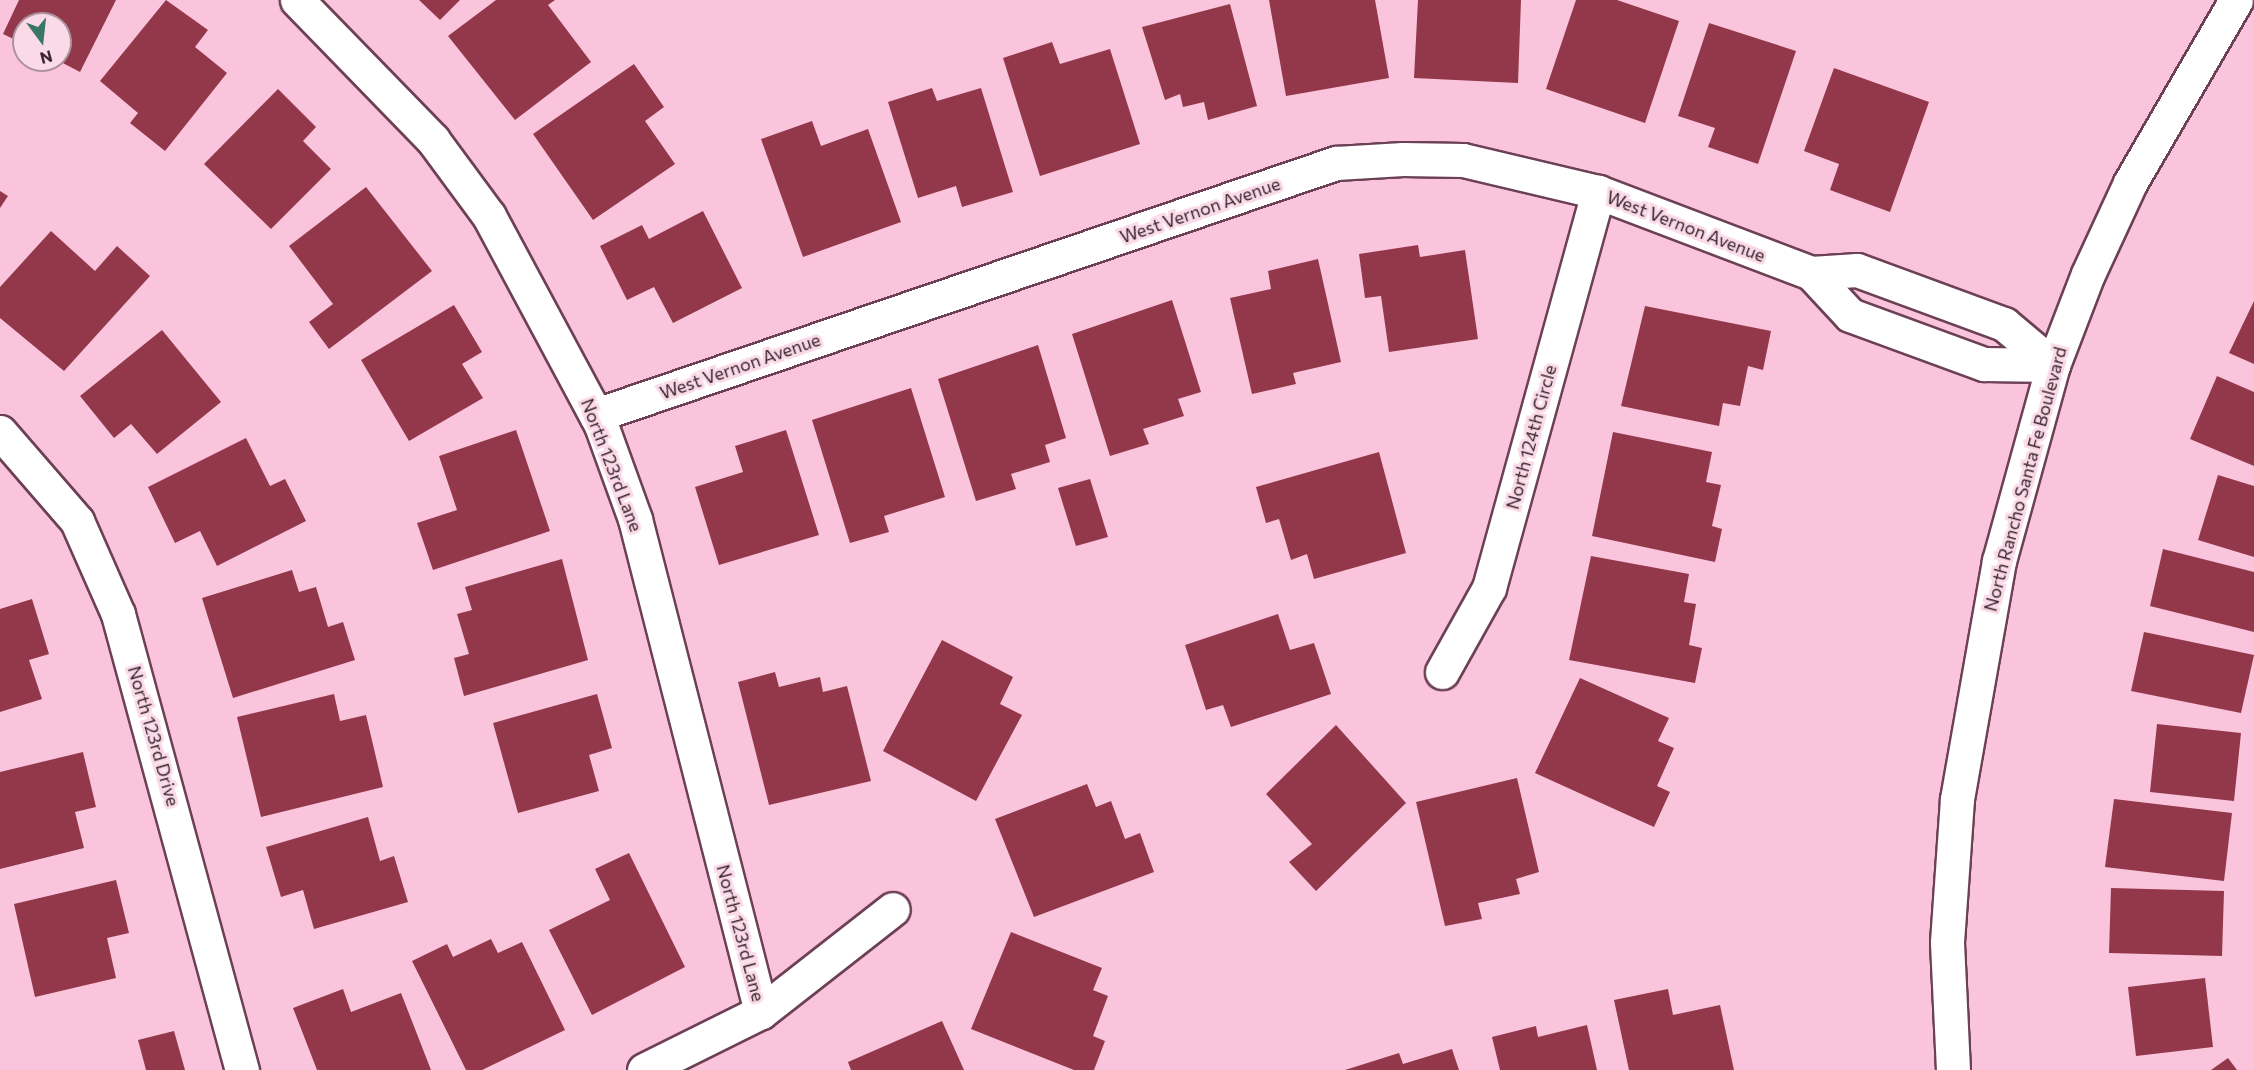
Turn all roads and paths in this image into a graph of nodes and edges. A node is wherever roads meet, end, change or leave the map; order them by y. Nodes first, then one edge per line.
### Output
1 (297, 0) edge
2 (2245, 7) edge
3 (1598, 192) junction
4 (1811, 273) junction
5 (2053, 365) junction
6 (596, 415) junction
7 (0, 432) edge
8 (1442, 672) dead end
9 (894, 909) dead end
10 (761, 1012) junction
11 (242, 1070) edge
12 (644, 1070) edge
13 (1953, 1070) edge

1 - 6 street, North 123rd Lane
2 - 5 street, North Rancho Santa Fe Boulevard
3 - 4 street, West Vernon Avenue
3 - 6 street, West Vernon Avenue
3 - 8 street, North 124th Circle
4 - 5 street, West Vernon Avenue
4 - 5 street, West Vernon Avenue
5 - 13 street, North Rancho Santa Fe Boulevard
6 - 10 street, North 123rd Lane
7 - 11 street, North 123rd Drive
9 - 10 street
10 - 12 street

